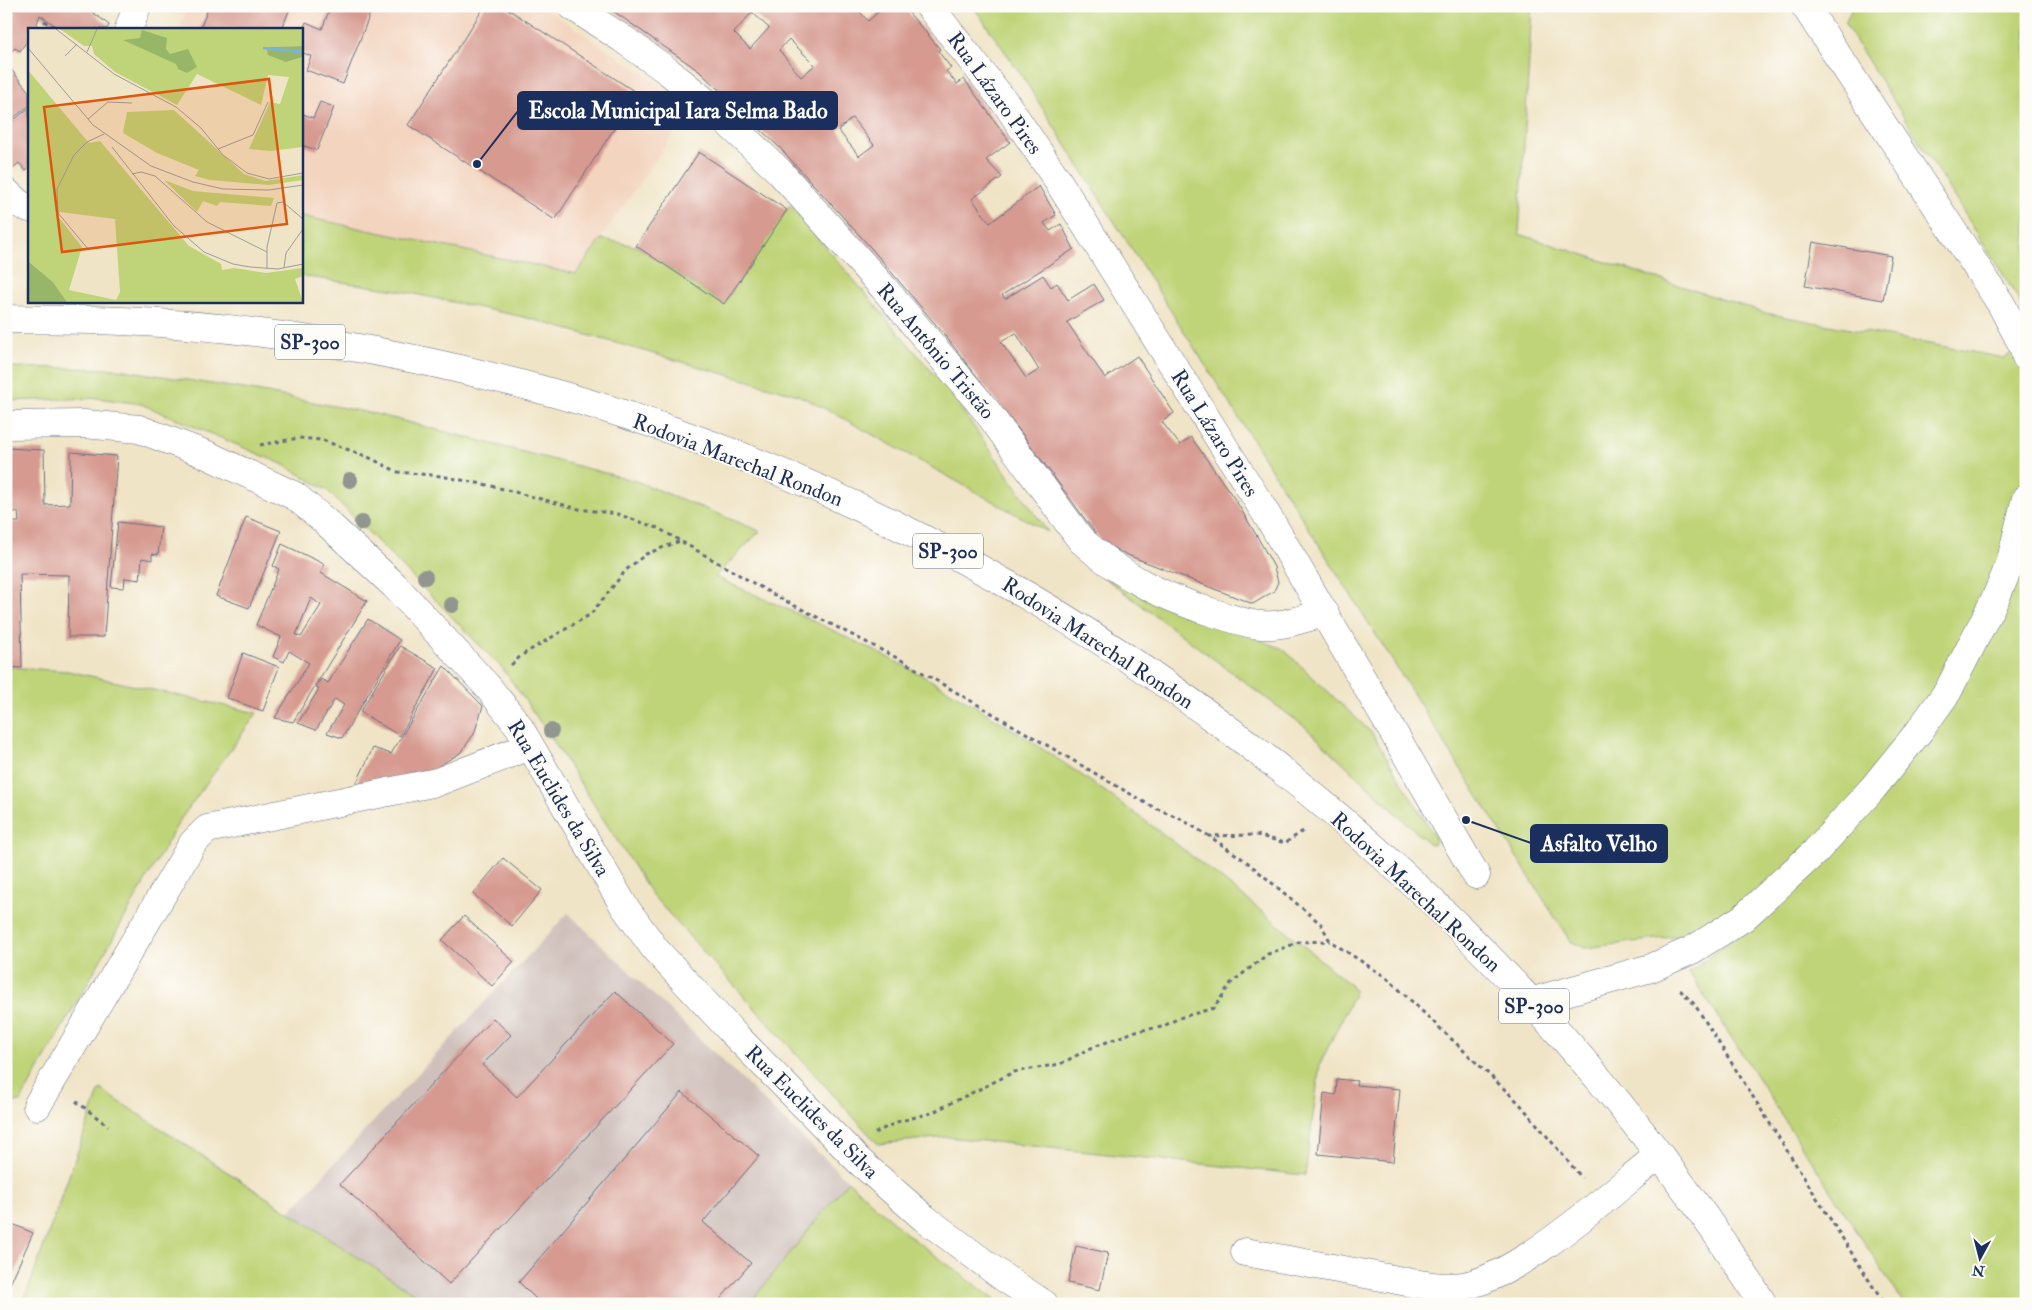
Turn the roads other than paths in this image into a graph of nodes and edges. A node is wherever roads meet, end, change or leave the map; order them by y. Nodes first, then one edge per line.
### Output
1 (138, 6) edge
2 (572, 6) edge
3 (930, 6) edge
4 (1805, 6) edge
5 (129, 28) edge
6 (6, 192) edge
7 (28, 208) edge
8 (6, 319) edge
9 (2026, 357) edge
10 (6, 425) edge
11 (2026, 498) edge
12 (1325, 613) junction
13 (530, 746) junction
14 (1476, 875) dead end
15 (1530, 1002) junction
16 (37, 1106) dead end
17 (1659, 1155) junction
18 (1245, 1252) dead end
19 (1044, 1304) edge
20 (1763, 1304) edge

1 - 5 street
2 - 12 street, Rua Antônio Tristão
3 - 12 street, Rua Lázaro Pires
4 - 9 street
6 - 7 street
8 - 15 street, Rodovia Marechal Rondon / SP-300
10 - 13 street, Rua Euclides da Silva
11 - 15 street
12 - 14 street, Rua Lázaro Pires
13 - 16 street
13 - 19 street, Rua Euclides da Silva
15 - 17 street, Rodovia Marechal Rondon / SP-300
17 - 18 street
17 - 20 street, Rodovia Marechal Rondon / SP-300

